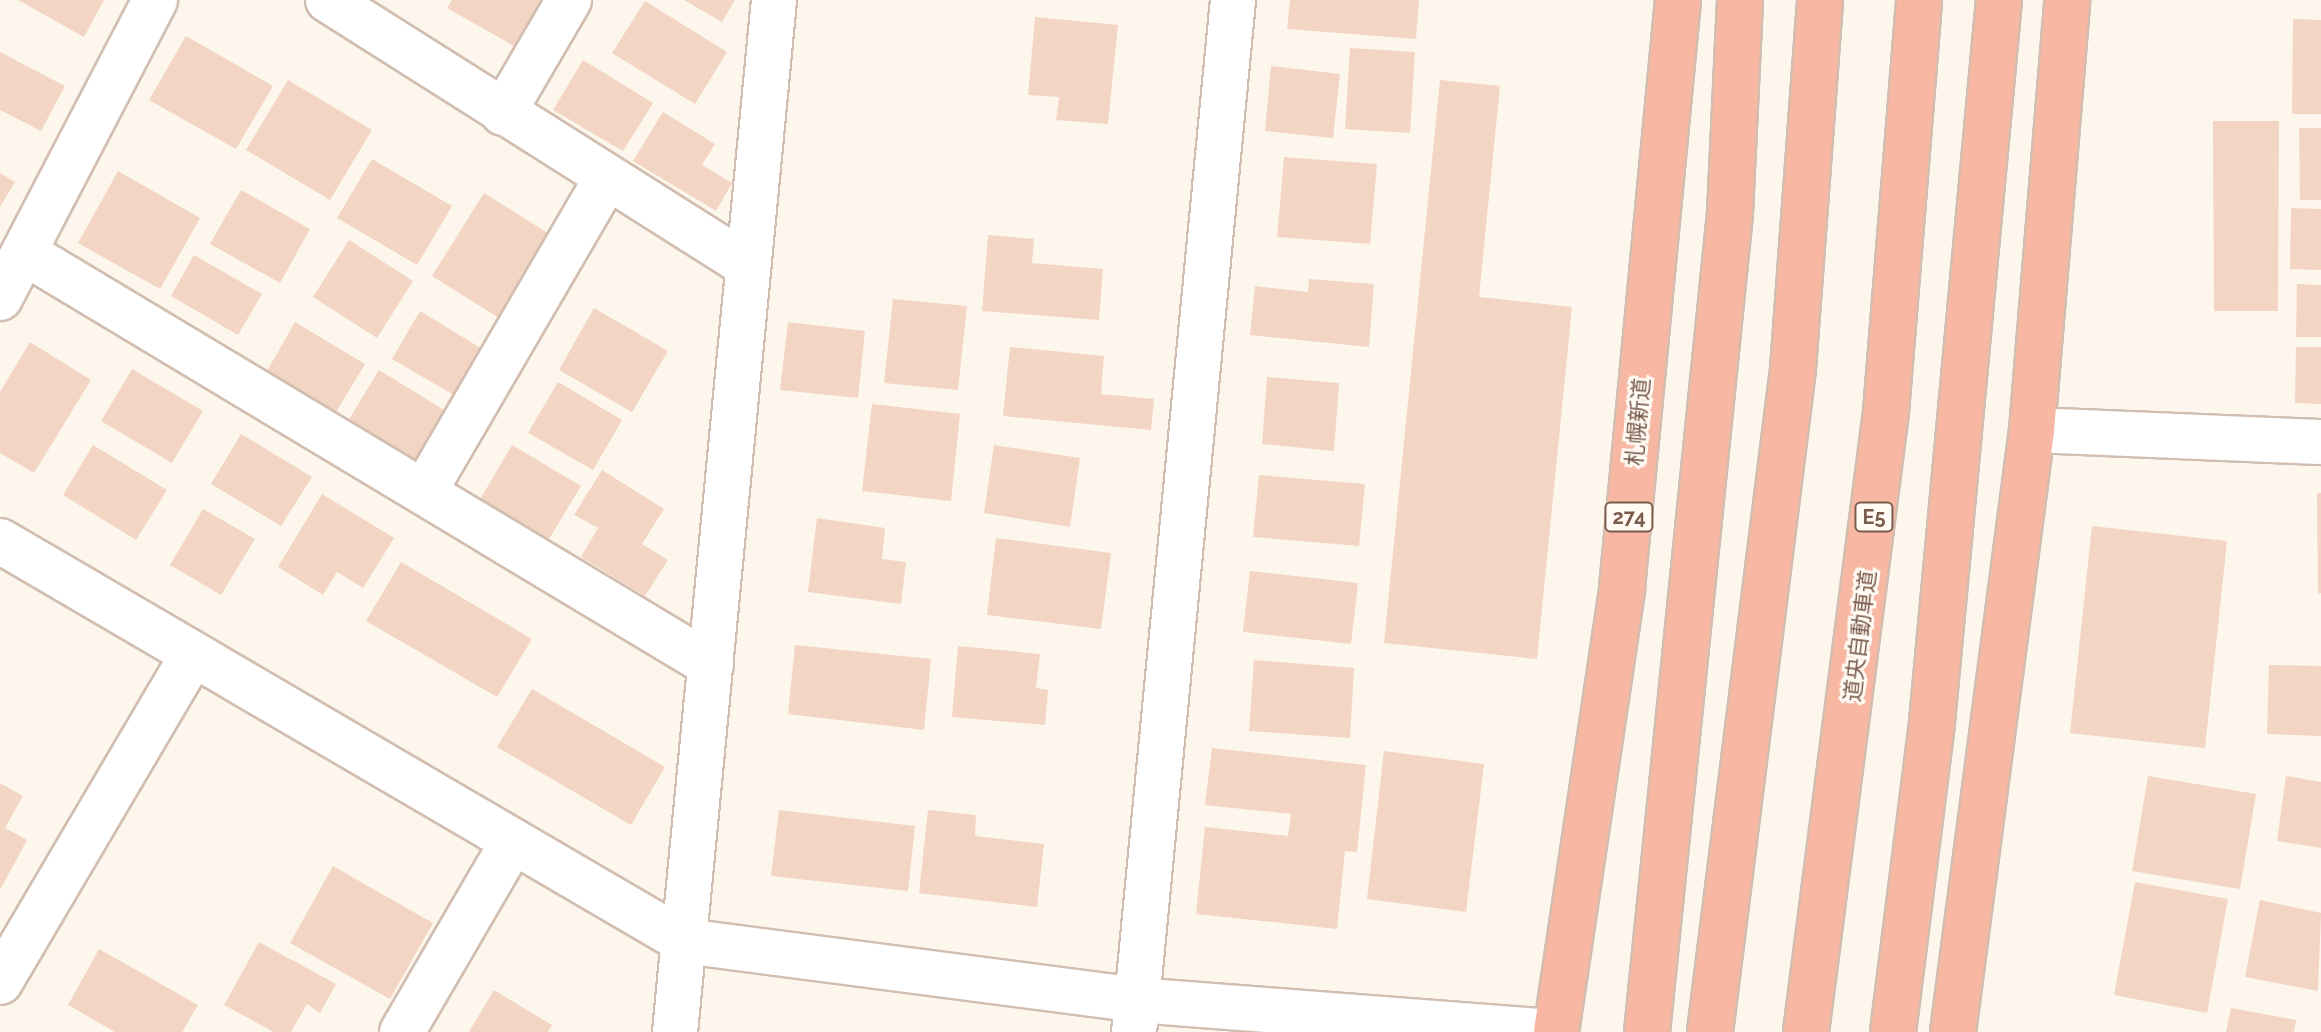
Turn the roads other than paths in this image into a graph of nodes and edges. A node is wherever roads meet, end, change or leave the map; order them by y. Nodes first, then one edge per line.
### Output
1 (155, 0) edge
2 (328, 0) edge
3 (569, 0) edge
4 (774, 0) edge
5 (1233, 0) edge
6 (1678, 0) edge
7 (1740, 0) edge
8 (1820, 0) edge
9 (1919, 0) edge
10 (1999, 0) edge
11 (2067, 0) edge
12 (503, 113) junction
13 (607, 177) junction
14 (25, 253) junction
15 (747, 265) junction
16 (0, 298) edge
17 (2032, 430) junction
18 (2321, 442) edge
19 (424, 492) junction
20 (0, 541) edge
21 (193, 655) junction
22 (711, 665) junction
23 (512, 843) junction
24 (684, 941) junction
25 (0, 982) edge
26 (1136, 1016) edge
27 (402, 1032) edge
28 (675, 1032) edge
29 (1550, 1032) edge
30 (1556, 1032) edge
31 (1647, 1032) edge
32 (1710, 1032) edge
33 (1806, 1032) edge
34 (1893, 1032) edge
35 (1953, 1032) edge

1 - 14 street
2 - 12 street
3 - 12 street
4 - 15 street
5 - 26 street
6 - 30 highway, 札幌新道 / 274
7 - 31 highway
8 - 32 highway
9 - 33 highway, 道央自動車道 / E5
10 - 34 highway
11 - 17 highway
12 - 13 street
13 - 15 street
13 - 19 street
14 - 16 street
14 - 19 street
15 - 22 street
17 - 18 street
17 - 35 highway
19 - 22 street
20 - 21 street
21 - 23 street
21 - 25 street
22 - 24 street
23 - 24 street
23 - 27 street
24 - 26 street
24 - 28 street
26 - 29 street

